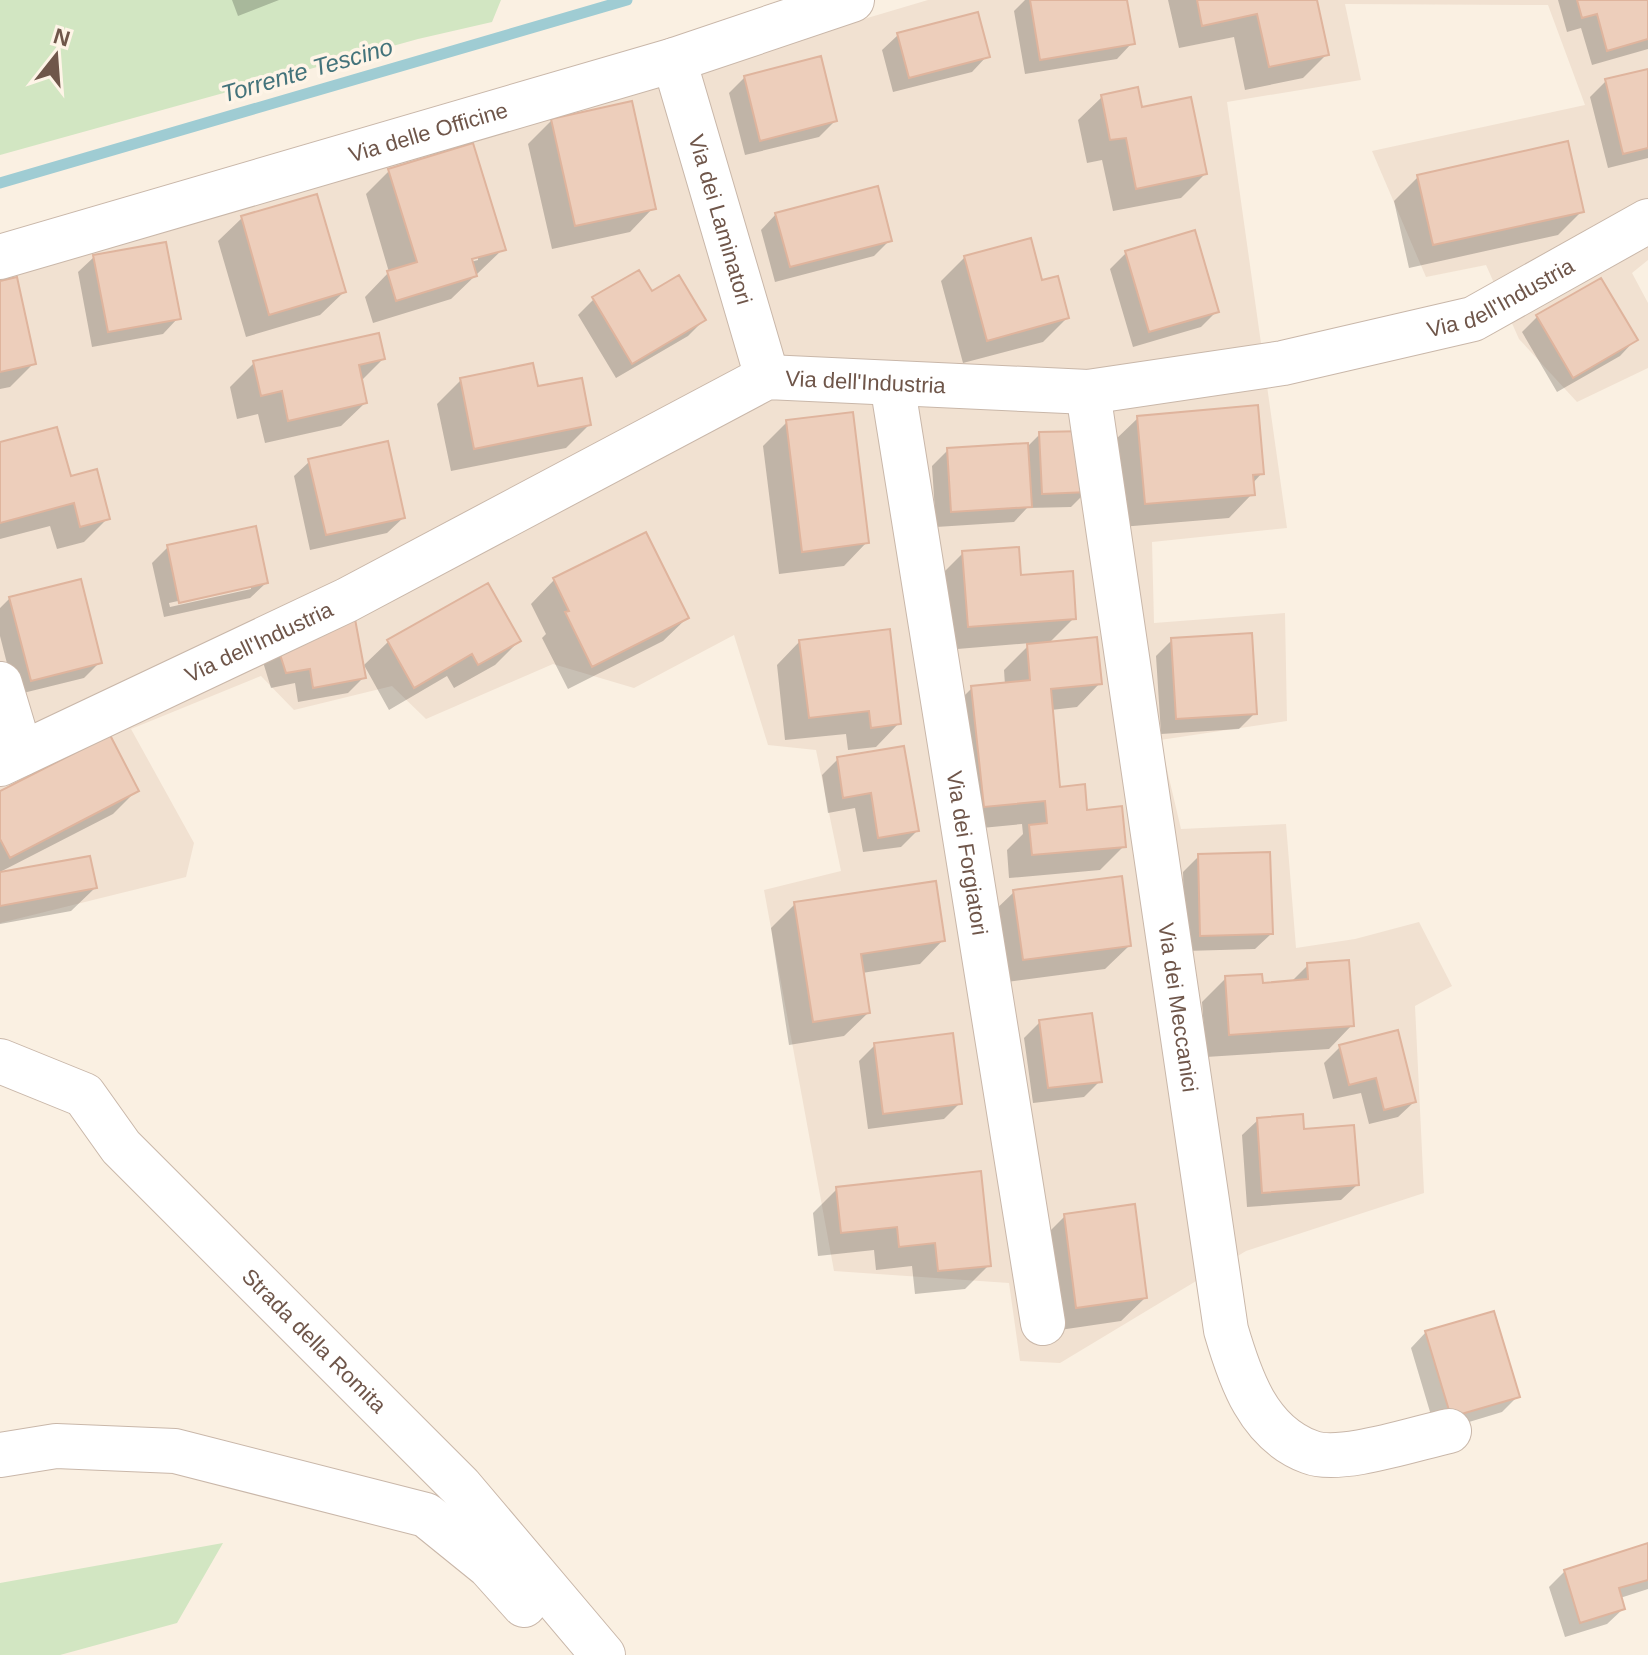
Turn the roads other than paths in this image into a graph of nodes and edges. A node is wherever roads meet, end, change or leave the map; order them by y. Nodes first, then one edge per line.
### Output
1 (852, 0) edge
2 (674, 60) junction
3 (1648, 221) edge
4 (0, 257) edge
5 (767, 377) junction
6 (892, 383) junction
7 (1088, 392) junction
8 (0, 684) edge
9 (10, 759) edge
10 (0, 1061) edge
11 (1043, 1323) dead end
12 (1449, 1431) dead end
13 (0, 1455) edge
14 (568, 1655) edge
15 (603, 1655) edge

1 - 2 street, Via delle Officine
2 - 4 street, Via delle Officine
2 - 5 street, Via dei Laminatori
3 - 7 street, Via dell'Industria
5 - 6 street, Via dell'Industria
5 - 9 street, Via dell'Industria
6 - 7 street, Via dell'Industria
6 - 11 street, Via dei Forgiatori
7 - 12 street, Via dei Meccanici
8 - 9 street
10 - 15 street, Strada della Romita
13 - 14 street

